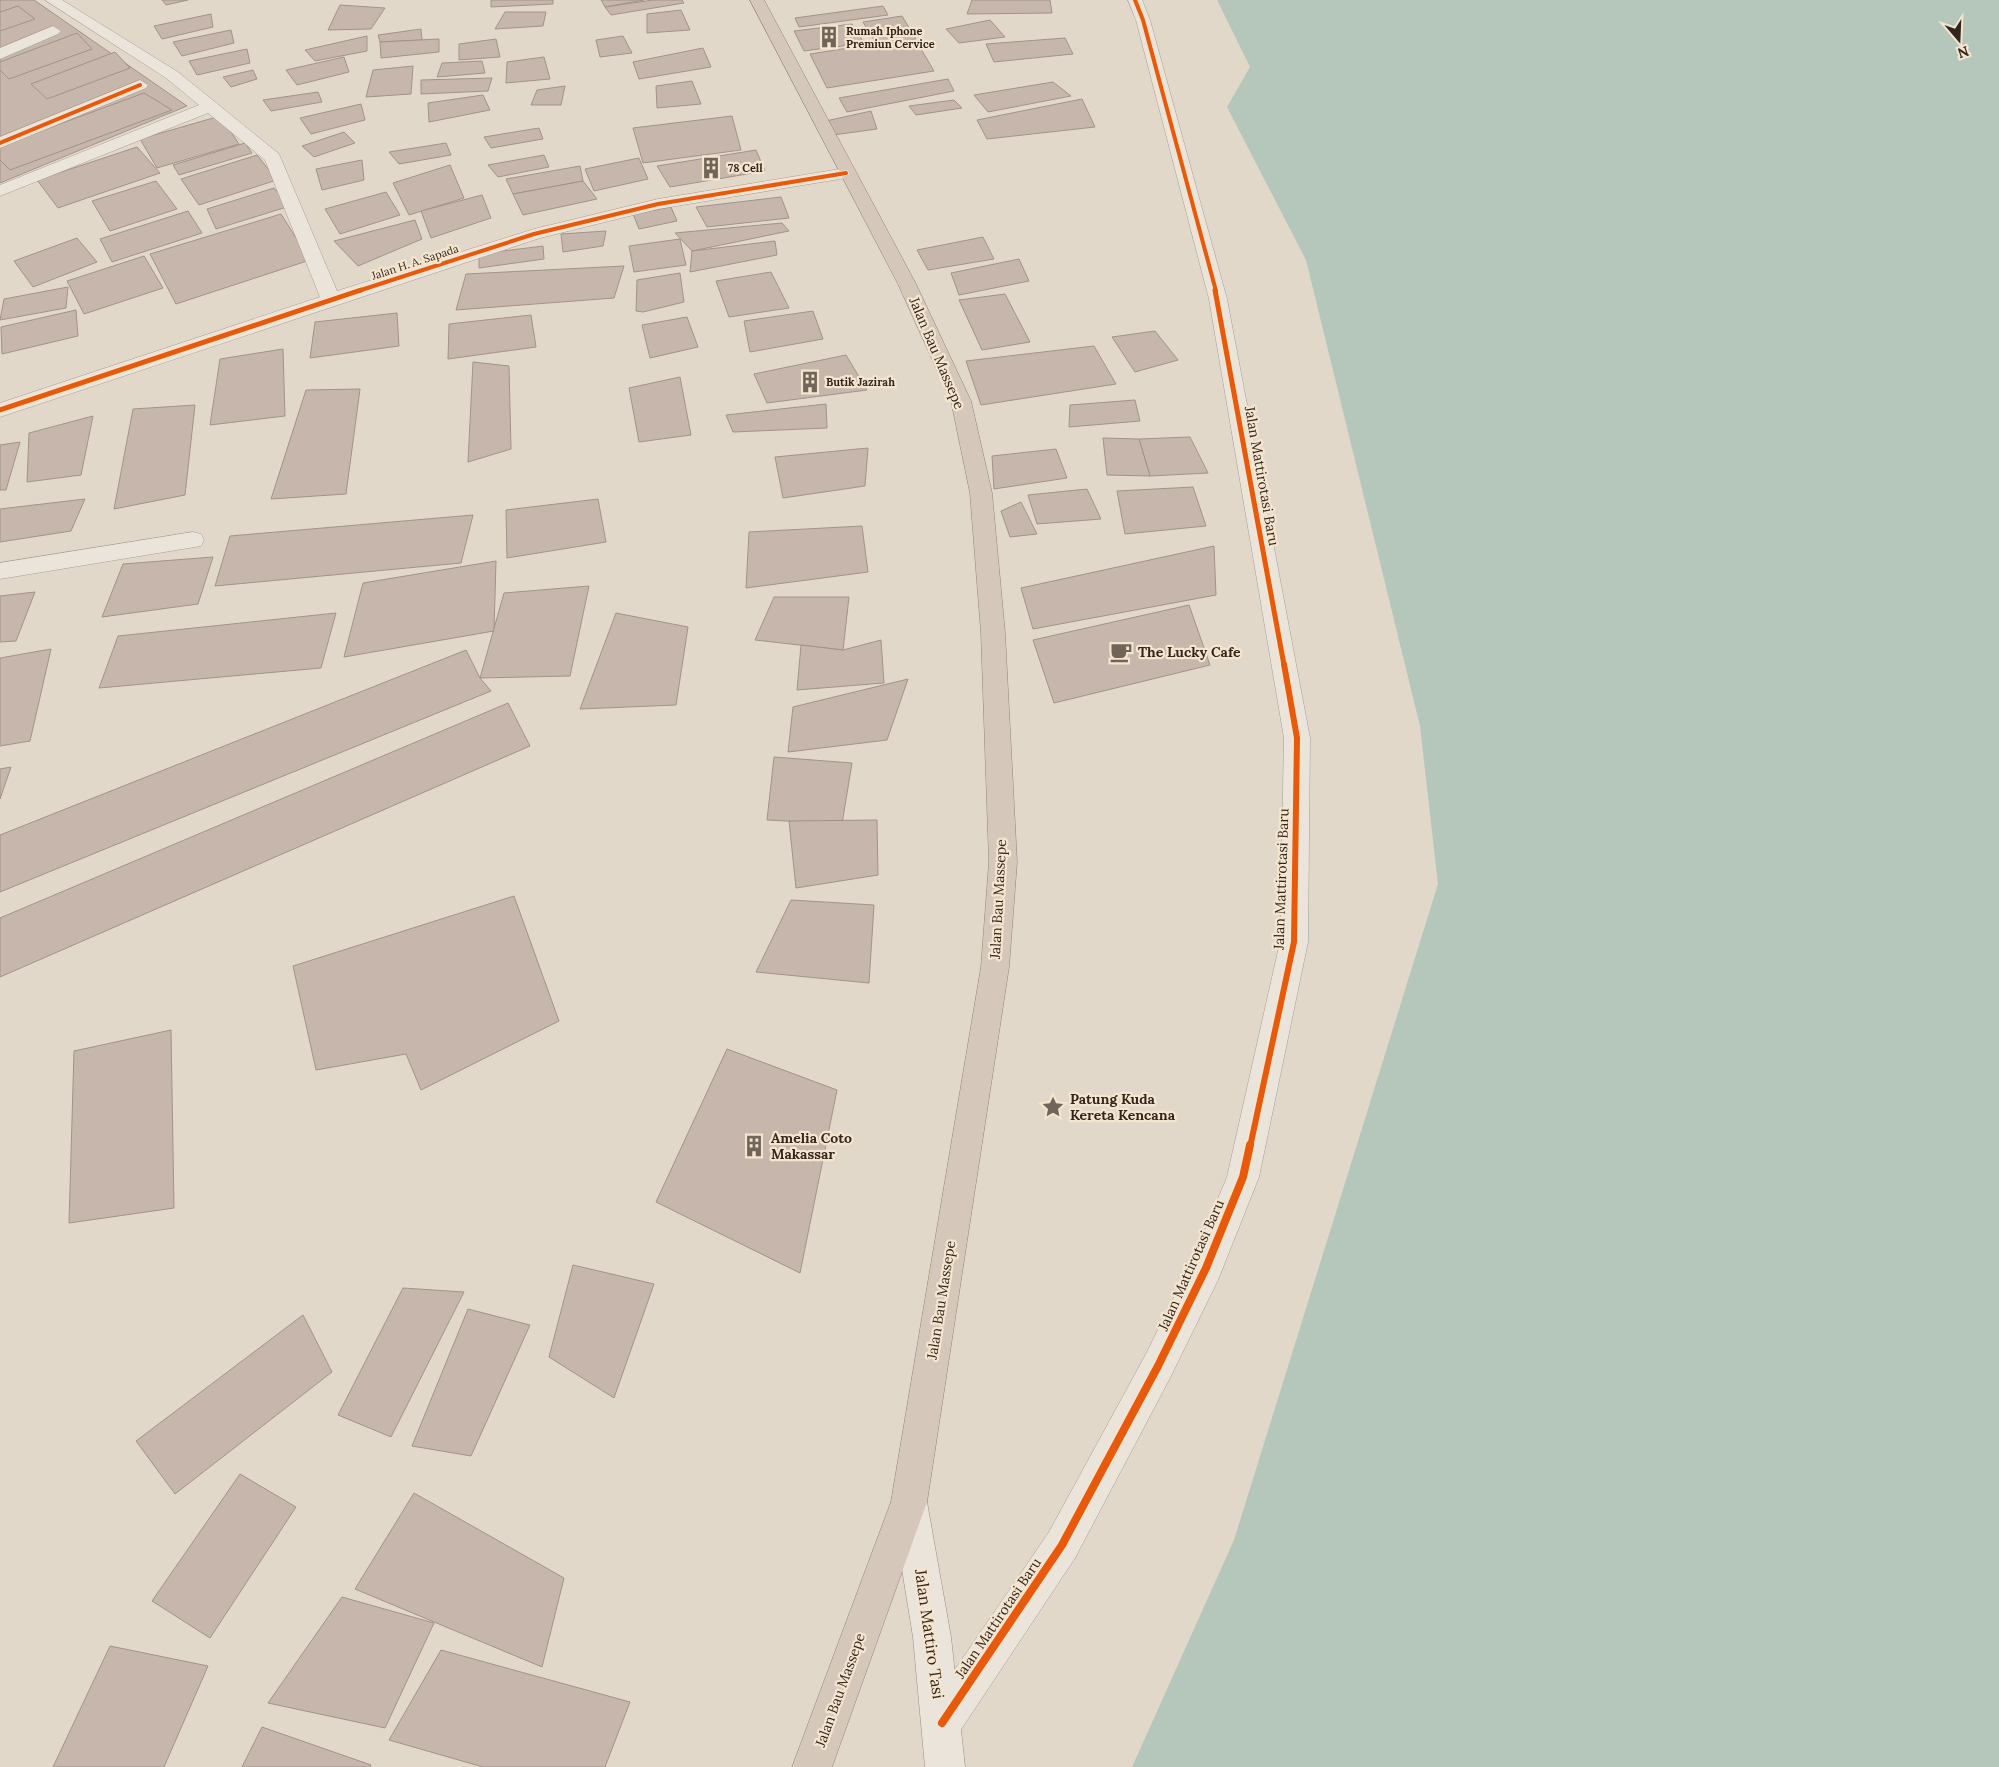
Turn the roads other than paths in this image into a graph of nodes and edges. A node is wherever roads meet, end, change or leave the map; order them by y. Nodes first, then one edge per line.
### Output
1 (52, 0) edge
2 (757, 0) edge
3 (1135, 0) edge
4 (53, 31) dead end
5 (0, 54) edge
6 (140, 85) dead end
7 (211, 106) junction
8 (0, 123) edge
9 (8, 140) edge
10 (846, 173) junction
11 (0, 191) edge
12 (331, 300) junction
13 (0, 410) edge
14 (193, 540) dead end
15 (0, 571) edge
16 (909, 1502) junction
17 (942, 1723) junction
18 (812, 1767) edge
19 (945, 1767) edge

1 - 7 street
2 - 10 highway, Jalan Bau Massepe
3 - 17 street, Jalan Mattirotasi Baru
4 - 5 street
6 - 9 street
7 - 11 street
7 - 12 street
8 - 9 street
10 - 12 street, Jalan H. A. Sapada
10 - 16 highway, Jalan Bau Massepe
12 - 13 street, Jalan H. A. Sapada
14 - 15 street
16 - 17 street, Jalan Mattiro Tasi
16 - 18 highway, Jalan Bau Massepe
17 - 19 street, Jalan Mattiro Tasi

